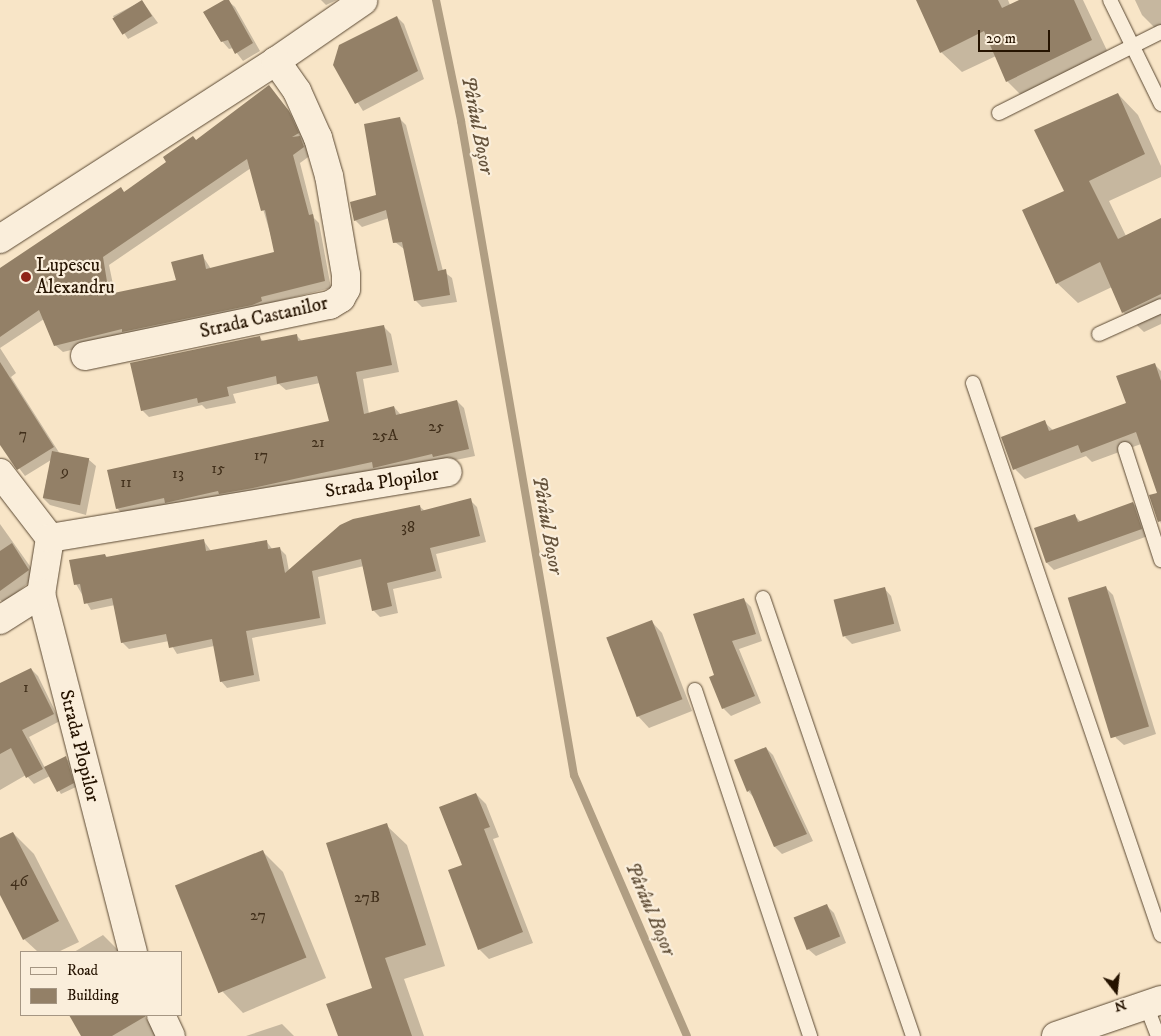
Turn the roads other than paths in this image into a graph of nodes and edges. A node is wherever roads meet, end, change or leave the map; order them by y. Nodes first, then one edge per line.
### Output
1 (363, 0) edge
2 (1110, 0) edge
3 (1161, 32) edge
4 (1132, 45) junction
5 (276, 61) junction
6 (1161, 104) edge
7 (999, 113) dead end
8 (0, 238) edge
9 (1161, 306) edge
10 (1099, 334) dead end
11 (85, 356) dead end
12 (973, 383) dead end
13 (1125, 449) dead end
14 (448, 472) dead end
15 (0, 473) edge
16 (50, 538) junction
17 (1161, 560) edge
18 (41, 594) junction
19 (763, 598) dead end
20 (0, 620) edge
21 (695, 690) dead end
22 (1161, 935) edge
23 (133, 951) edge
24 (1154, 1002) edge
25 (161, 1016) edge
26 (171, 1036) edge
27 (810, 1036) edge
28 (913, 1036) edge
29 (1056, 1036) edge
30 (1158, 1036) edge

1 - 5 street
2 - 4 lane
3 - 4 lane
4 - 6 lane
4 - 7 lane
5 - 8 street
5 - 11 street, Strada Castanilor
9 - 10 lane
12 - 22 lane
13 - 17 lane
14 - 16 street, Strada Plopilor
15 - 16 street
16 - 18 street, Strada Plopilor
18 - 20 street
18 - 23 street, Strada Plopilor
19 - 28 lane
21 - 27 lane
24 - 29 street
24 - 30 lane
25 - 26 street

